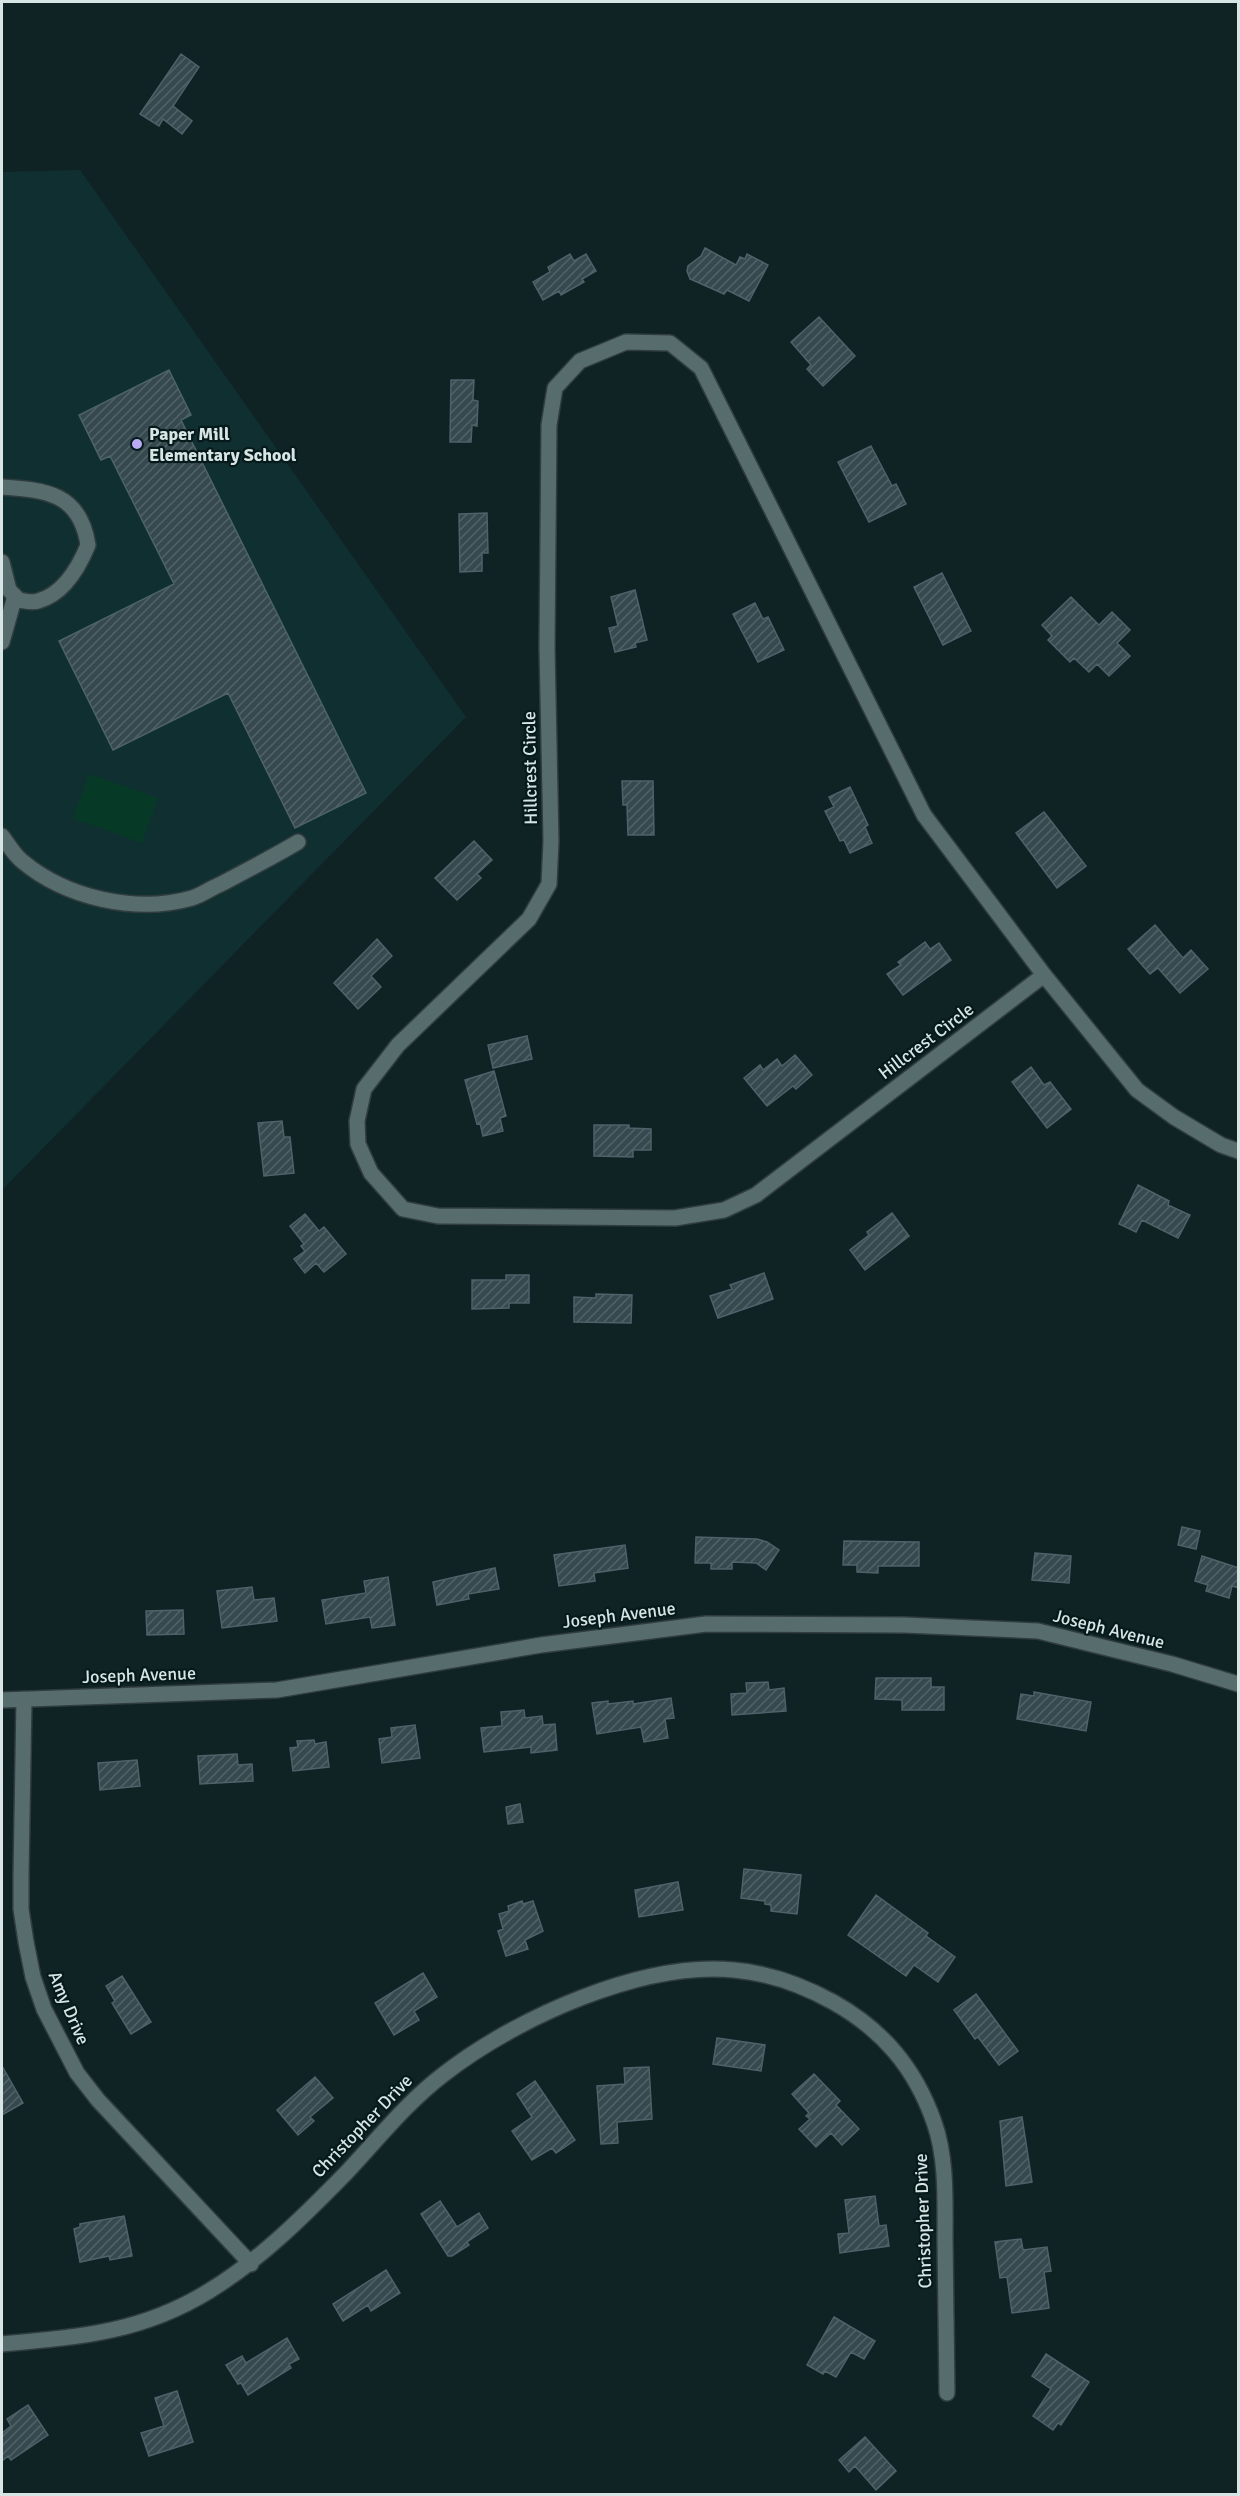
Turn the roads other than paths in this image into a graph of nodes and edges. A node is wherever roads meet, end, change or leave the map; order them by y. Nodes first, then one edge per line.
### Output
1 (2, 488) edge
2 (2, 562) edge
3 (15, 596) junction
4 (2, 642) edge
5 (2, 836) edge
6 (298, 842) dead end
7 (1044, 975) junction
8 (1239, 1152) edge
9 (1239, 1684) edge
10 (24, 1699) junction
11 (2, 1700) edge
12 (251, 2264) junction
13 (2, 2344) edge
14 (947, 2393) dead end

1 - 3 street
2 - 3 street
3 - 4 street
5 - 6 street
7 - 7 street, Hillcrest Circle
7 - 8 street, Hillcrest Circle
9 - 10 street, Joseph Avenue
10 - 11 street, Joseph Avenue
10 - 12 street, Amy Drive
12 - 13 street, Christopher Drive
12 - 14 street, Christopher Drive

